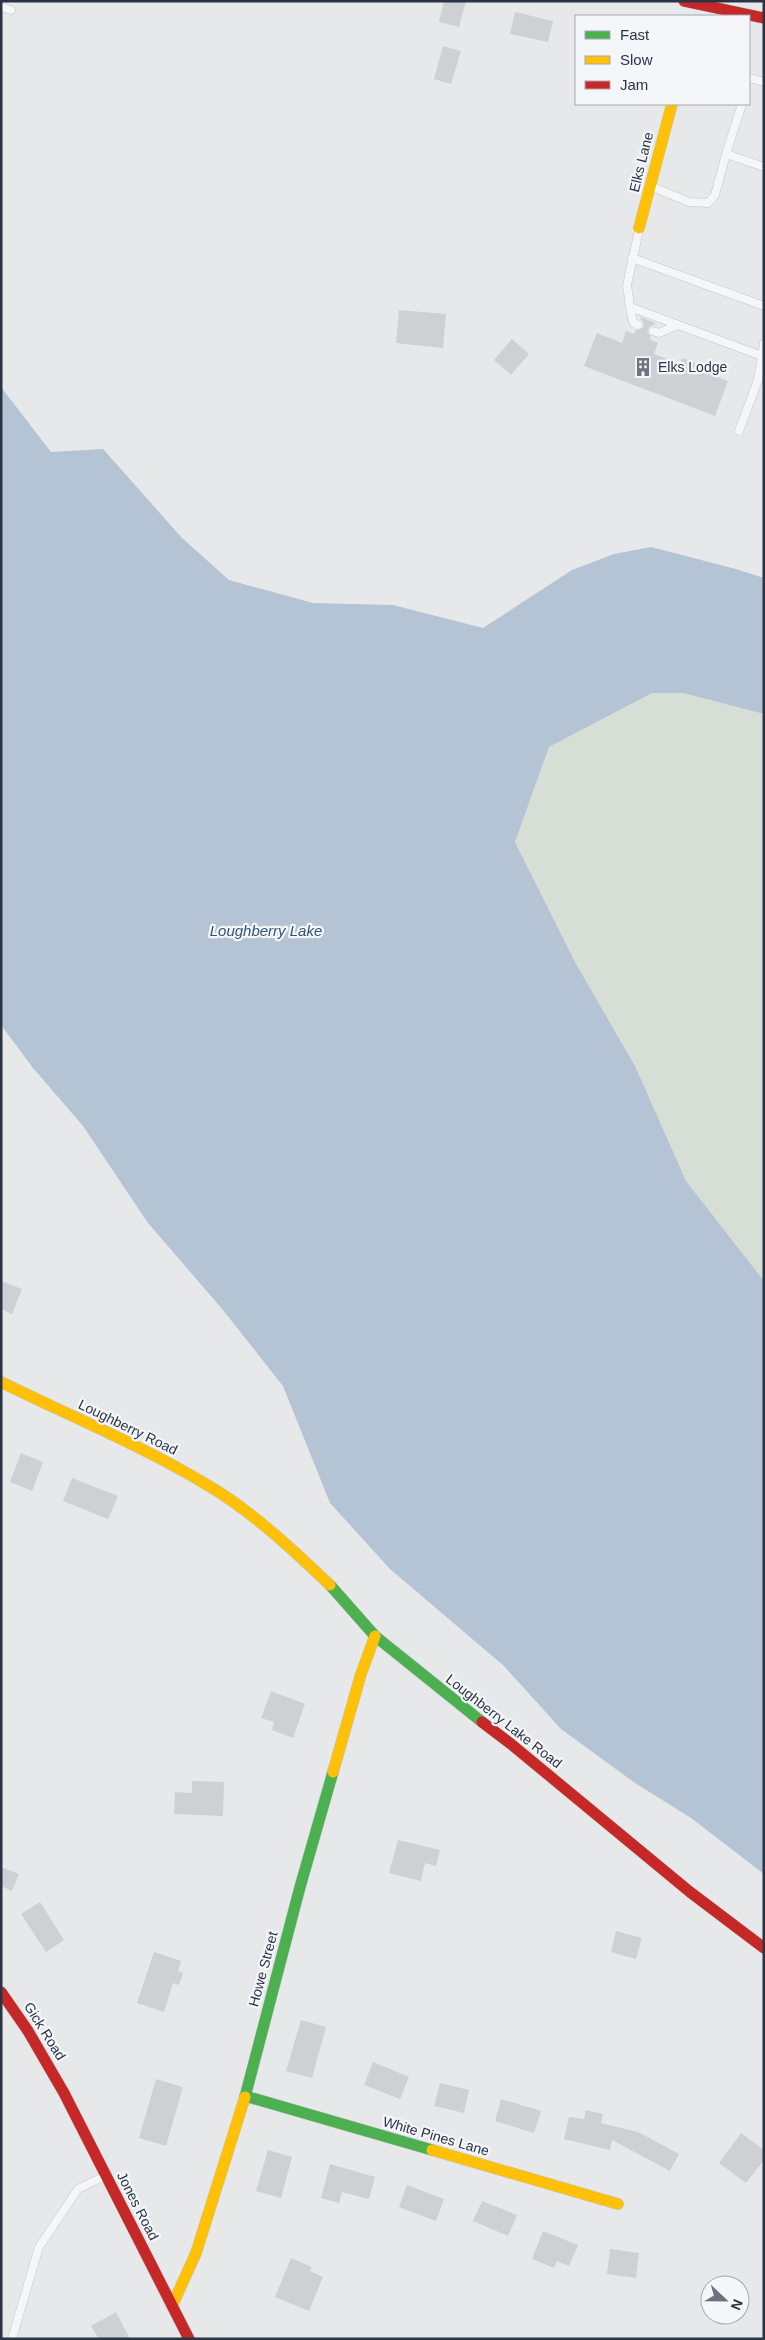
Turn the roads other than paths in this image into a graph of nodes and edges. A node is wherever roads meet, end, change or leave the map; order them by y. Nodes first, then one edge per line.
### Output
1 (684, 1) edge
2 (1, 7) edge
3 (11, 10) dead end
4 (750, 15) edge
5 (750, 15) edge
6 (764, 18) edge
7 (750, 79) edge
8 (764, 82) edge
9 (672, 105) edge
10 (742, 105) edge
11 (726, 154) junction
12 (764, 167) edge
13 (650, 186) junction
14 (640, 228) joint
15 (632, 258) junction
16 (764, 306) edge
17 (630, 307) junction
18 (638, 325) dead end
19 (678, 325) junction
20 (652, 331) dead end
21 (764, 343) edge
22 (762, 356) junction
23 (740, 431) dead end
24 (1, 1382) edge
25 (238, 1505) joint
26 (375, 1636) junction
27 (764, 1948) edge
28 (1, 1992) edge
29 (60, 2087) joint
30 (245, 2096) junction
31 (105, 2176) junction
32 (618, 2204) dead end
33 (172, 2306) junction
34 (12, 2339) edge
35 (189, 2339) edge

1 - 4 street
2 - 3 lane
5 - 6 street
7 - 8 lane
9 - 13 street, Elks Lane
10 - 11 lane
11 - 12 lane
11 - 13 lane
13 - 14 street, Elks Lane
14 - 15 lane
15 - 16 lane
15 - 17 lane
17 - 18 lane
17 - 19 lane
19 - 20 lane
19 - 22 lane
21 - 22 lane
22 - 23 lane
24 - 25 street, Loughberry Road
25 - 26 street, Loughberry Lake Road
26 - 27 street, Loughberry Lake Road
26 - 30 street, Howe Street
28 - 29 street, Gick Road
29 - 31 street, Jones Road
30 - 32 street, White Pines Lane
30 - 33 street, Howe Street
31 - 33 street, Jones Road
31 - 34 lane
33 - 35 street, Jones Road

